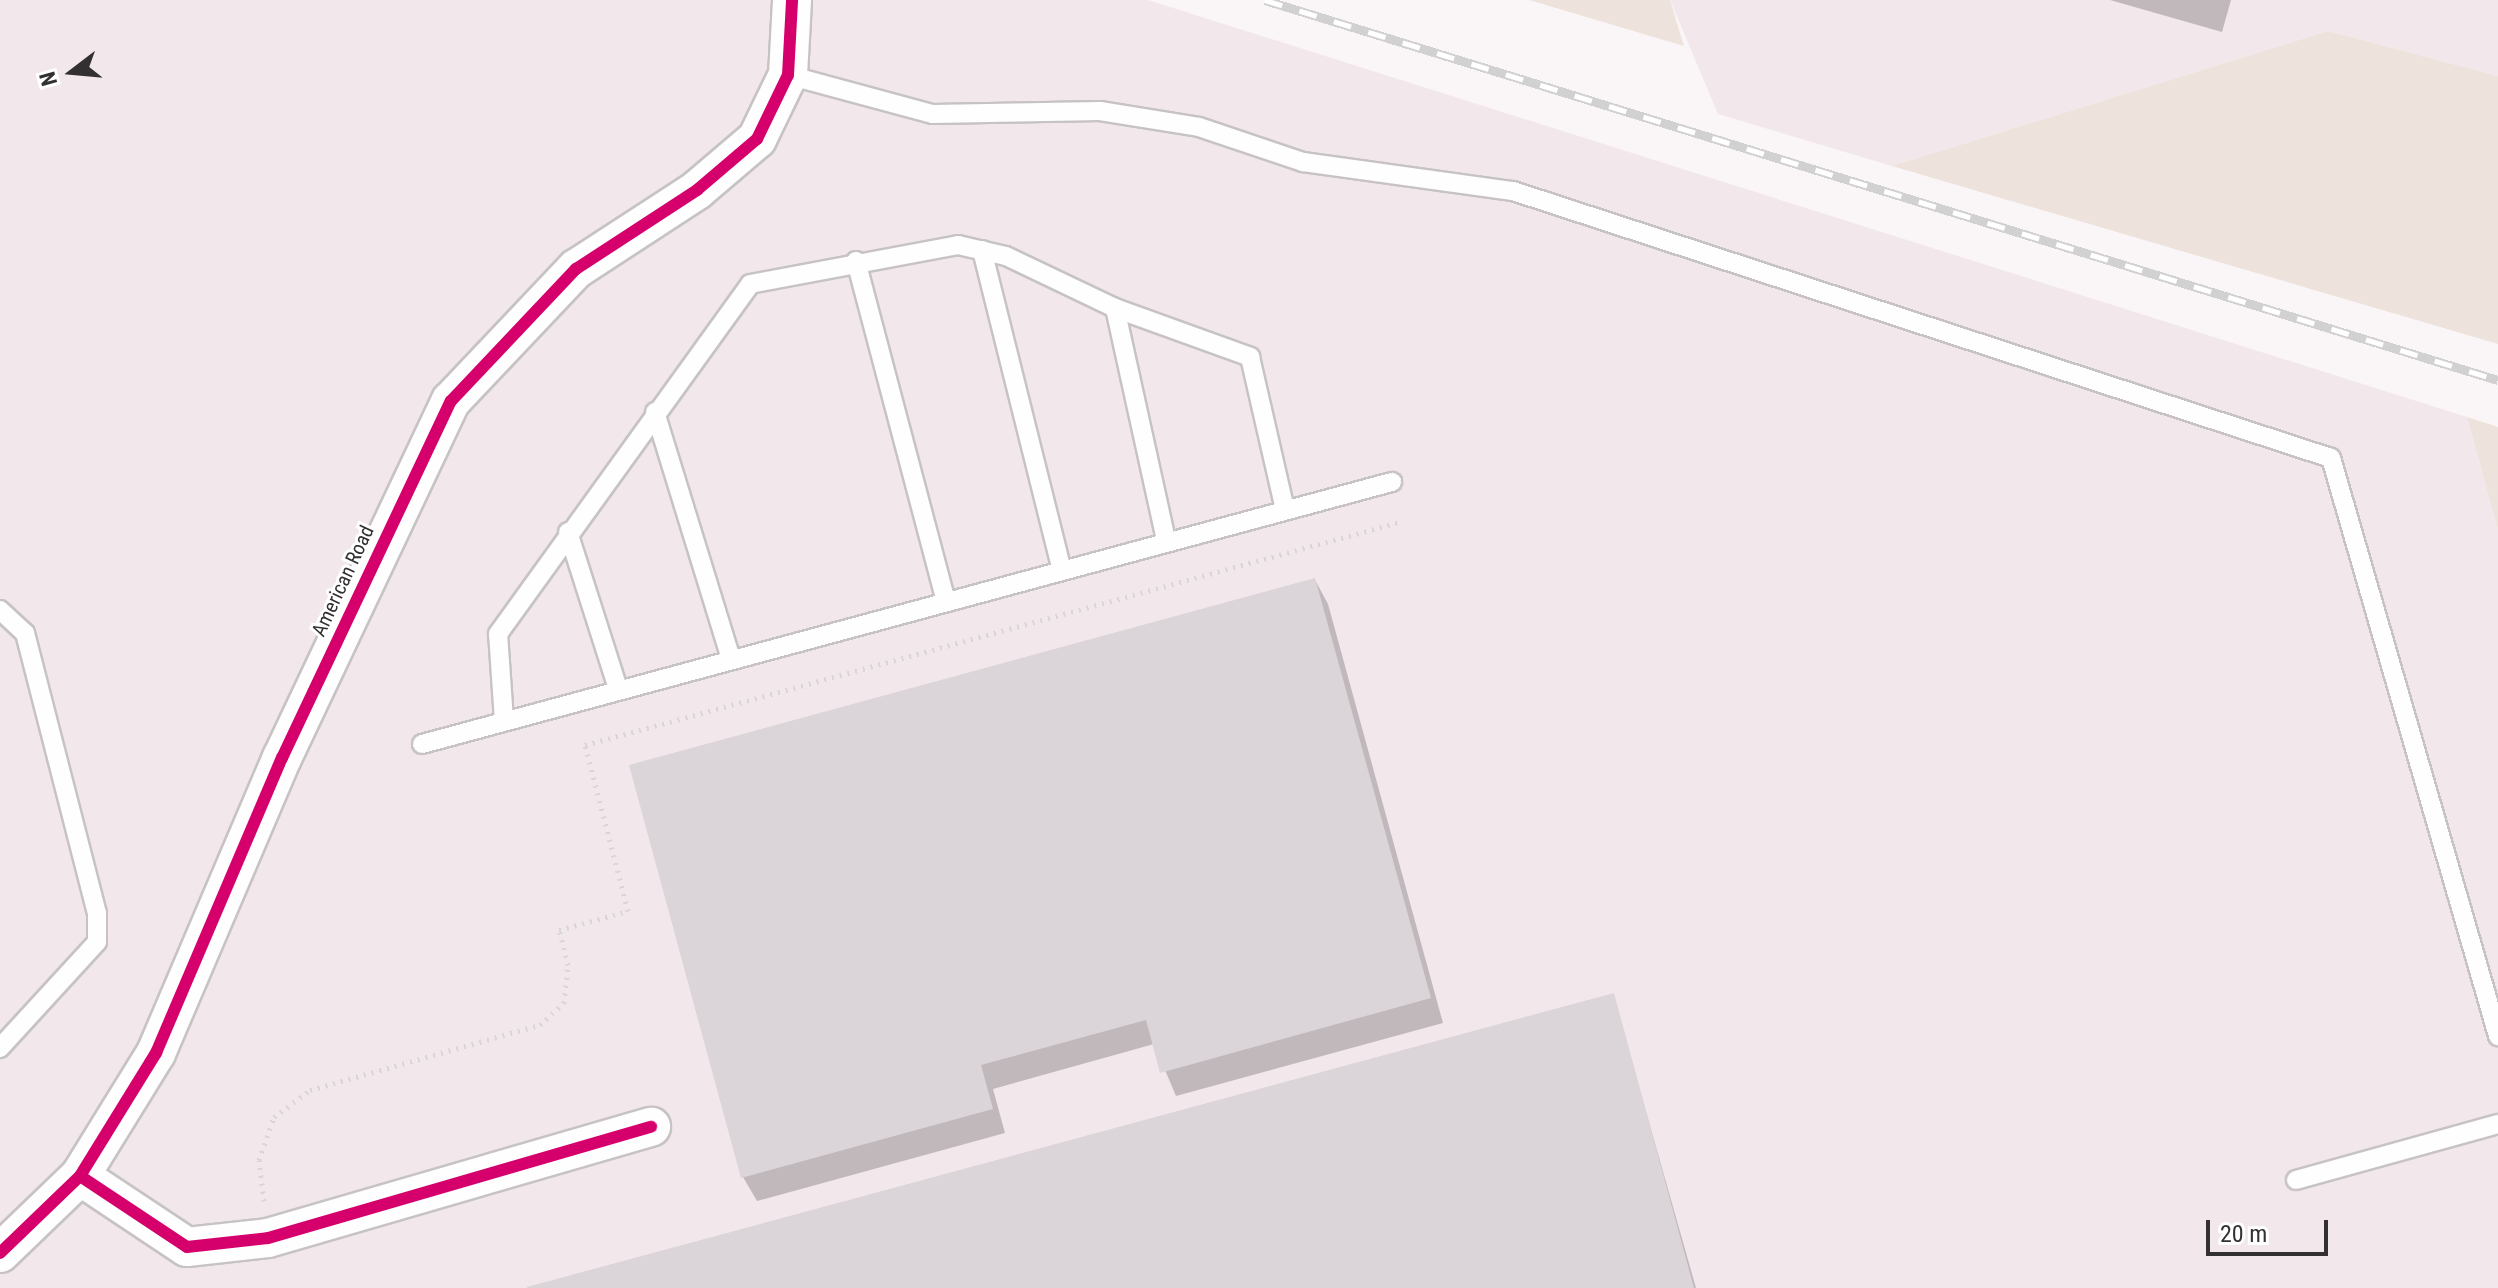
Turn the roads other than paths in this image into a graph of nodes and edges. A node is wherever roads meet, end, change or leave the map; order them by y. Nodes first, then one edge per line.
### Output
1 (792, 0) edge
2 (788, 75) junction
3 (982, 250) junction
4 (856, 261) junction
5 (1115, 308) junction
6 (655, 412) junction
7 (1392, 482) dead end
8 (1285, 510) junction
9 (568, 532) junction
10 (1166, 540) junction
11 (1061, 567) junction
12 (945, 598) junction
13 (0, 610) edge
14 (731, 659) junction
15 (618, 689) junction
16 (504, 721) junction
17 (422, 744) dead end
18 (2498, 1036) edge
19 (0, 1048) edge
20 (2498, 1124) edge
21 (651, 1127) dead end
22 (80, 1176) junction
23 (2296, 1180) dead end
24 (0, 1253) edge

1 - 2 street, American Road
2 - 18 lane
2 - 22 street, American Road
3 - 4 lane
3 - 5 lane
3 - 11 lane
4 - 6 lane
4 - 12 lane
5 - 8 lane
5 - 10 lane
6 - 9 lane
6 - 14 lane
7 - 8 lane
8 - 10 lane
9 - 15 lane
9 - 16 lane
10 - 11 lane
11 - 12 lane
12 - 14 lane
13 - 19 lane
14 - 15 lane
15 - 16 lane
16 - 17 lane
20 - 23 lane
21 - 22 street
22 - 24 street, American Road

